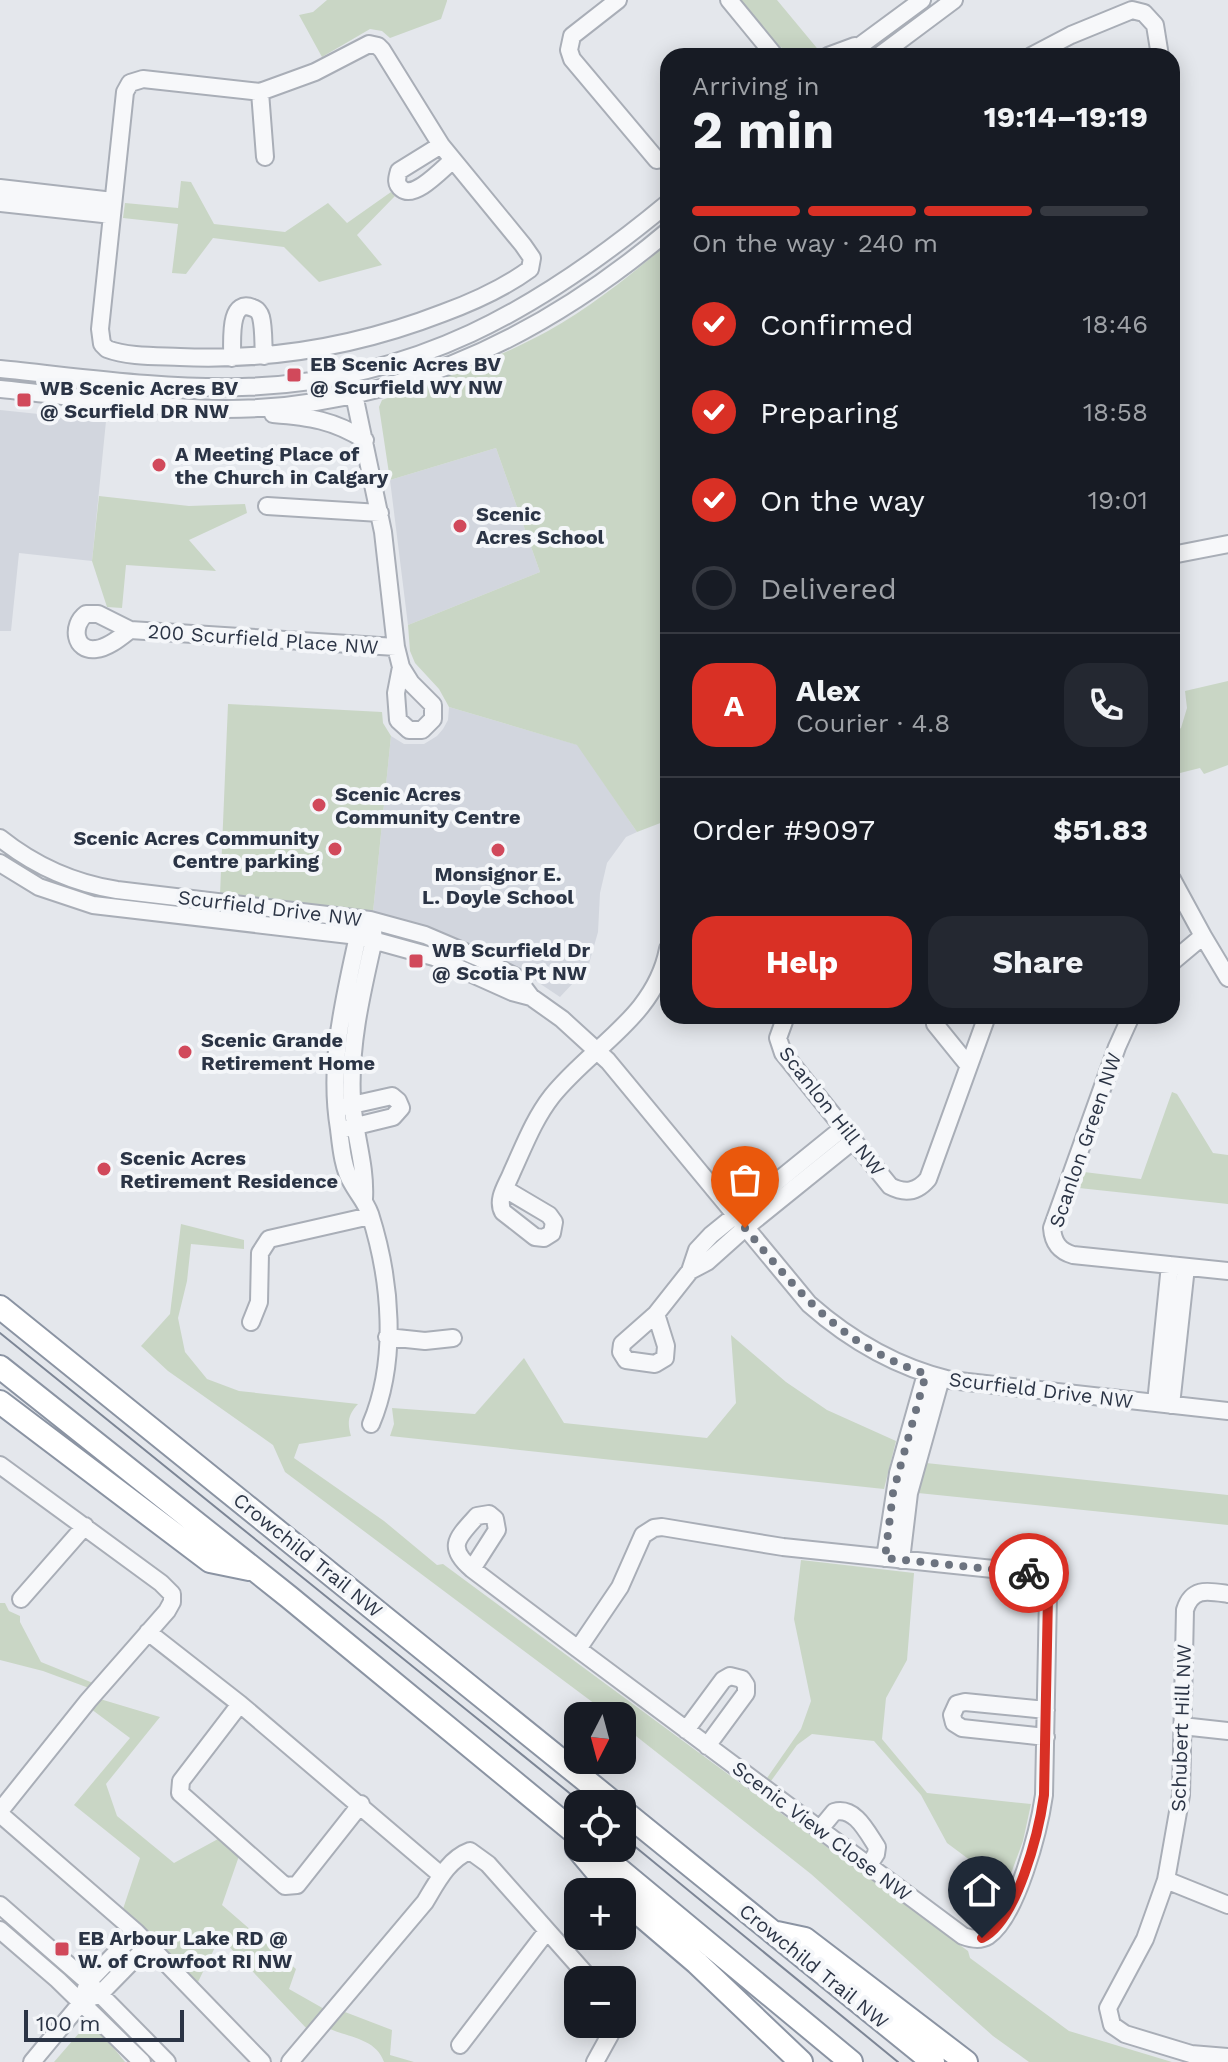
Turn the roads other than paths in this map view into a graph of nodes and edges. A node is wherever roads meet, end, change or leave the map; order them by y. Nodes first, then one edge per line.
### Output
1 (618, 0) edge
2 (729, 0) edge
3 (922, 0) edge
4 (954, 0) edge
5 (864, 42) junction
6 (770, 48) edge
7 (849, 48) edge
8 (856, 48) edge
9 (890, 48) edge
10 (1046, 48) edge
11 (1159, 48) edge
12 (260, 92) junction
13 (441, 145) junction
14 (265, 157) dead end
15 (453, 160) junction
16 (657, 160) dead end
17 (0, 188) edge
18 (0, 203) edge
19 (113, 208) junction
20 (660, 209) edge
21 (660, 237) edge
22 (264, 356) junction
23 (232, 358) junction
24 (0, 361) edge
25 (0, 369) edge
26 (18, 371) junction
27 (350, 374) junction
28 (0, 389) edge
29 (354, 394) junction
30 (253, 408) junction
31 (365, 440) junction
32 (267, 506) dead end
33 (380, 513) junction
34 (1228, 544) edge
35 (1180, 553) edge
36 (130, 630) dead end
37 (396, 647) junction
38 (401, 667) dead end
39 (0, 838) edge
40 (0, 863) edge
41 (1180, 894) edge
42 (168, 895) junction
43 (163, 915) junction
44 (370, 920) junction
45 (1203, 936) junction
46 (366, 938) junction
47 (1180, 955) edge
48 (660, 977) edge
49 (1228, 978) edge
50 (531, 997) junction
51 (783, 1024) edge
52 (935, 1024) edge
53 (984, 1024) edge
54 (1127, 1024) edge
55 (598, 1050) junction
56 (969, 1066) junction
57 (344, 1107) junction
58 (347, 1128) junction
59 (849, 1134) junction
60 (505, 1189) dead end
61 (370, 1216) junction
62 (740, 1222) junction
63 (1178, 1266) junction
64 (1228, 1271) edge
65 (0, 1307) edge
66 (656, 1314) dead end
67 (251, 1322) dead end
68 (387, 1337) junction
69 (453, 1338) dead end
70 (0, 1367) edge
71 (933, 1376) junction
72 (0, 1402) edge
73 (1164, 1404) junction
74 (1228, 1411) edge
75 (0, 1413) edge
76 (371, 1424) dead end
77 (73, 1459) junction
78 (0, 1465) edge
79 (85, 1526) junction
80 (893, 1559) junction
81 (472, 1569) dead end
82 (256, 1571) junction
83 (1228, 1594) edge
84 (21, 1599) dead end
85 (148, 1632) junction
86 (578, 1649) junction
87 (240, 1704) junction
88 (1046, 1710) junction
89 (1182, 1726) junction
90 (686, 1730) junction
91 (1228, 1731) edge
92 (1046, 1737) junction
93 (707, 1746) junction
94 (598, 1790) edge
95 (537, 1801) junction
96 (361, 1804) junction
97 (0, 1812) edge
98 (636, 1821) edge
99 (564, 1823) edge
100 (820, 1829) junction
101 (610, 1862) edge
102 (869, 1865) junction
103 (441, 1875) junction
104 (602, 1878) edge
105 (1166, 1880) junction
106 (0, 1905) edge
107 (1228, 1905) edge
108 (636, 1911) edge
109 (0, 1930) edge
110 (547, 1931) junction
111 (136, 1932) junction
112 (772, 1932) junction
113 (148, 1945) junction
114 (578, 1966) edge
115 (94, 1988) junction
116 (81, 2003) junction
117 (609, 2038) edge
118 (460, 2045) dead end
119 (1228, 2057) edge
120 (599, 2060) edge
121 (32, 2062) edge
122 (142, 2062) edge
123 (167, 2062) edge
124 (262, 2062) edge
125 (290, 2062) edge
126 (801, 2062) edge
127 (851, 2062) edge
128 (933, 2062) edge
129 (966, 2062) edge

1 - 16 street
2 - 6 street
3 - 5 street
4 - 9 street
5 - 7 street
5 - 8 street
10 - 11 street
12 - 13 street
12 - 14 street
12 - 19 street
13 - 15 street
13 - 15 street
15 - 22 street
17 - 19 street
18 - 19 street
19 - 23 street
20 - 27 street
21 - 29 street
22 - 23 street
22 - 23 street
24 - 26 street
25 - 26 street
26 - 27 street
27 - 29 street
28 - 30 street
29 - 30 street
29 - 31 street
30 - 31 street
31 - 33 street
32 - 33 street
33 - 37 street
34 - 35 street
36 - 37 street, 200 Scurfield Place NW
37 - 38 street
39 - 42 street, Scurfield Drive NW
40 - 43 street, Scurfield Drive NW
41 - 45 street
42 - 43 street
42 - 44 street, Scurfield Drive NW
43 - 46 street, Scurfield Drive NW
44 - 46 street
44 - 50 street, Scurfield Drive NW
45 - 47 street
45 - 49 street
46 - 50 street, Scurfield Drive NW
46 - 57 street
48 - 55 street
50 - 55 street, Scurfield Drive NW
51 - 59 street, Scanlon Hill NW
52 - 56 street
53 - 56 street, Scanlon Hill NW
54 - 63 street, Scanlon Green NW
55 - 60 street
55 - 62 street, Scurfield Drive NW
56 - 59 street, Scanlon Hill NW
57 - 58 street
57 - 58 street
58 - 61 street
59 - 62 street
61 - 67 street
61 - 68 street
62 - 66 street
62 - 71 street, Scurfield Drive NW
63 - 64 street, Scanlon Green NW
63 - 73 street
65 - 94 highway, Crowchild Trail NW
68 - 69 street
68 - 76 street
70 - 82 highway
71 - 73 street, Scurfield Drive NW
71 - 80 street
72 - 77 highway
73 - 74 street, Scurfield Drive NW
75 - 77 highway
77 - 82 highway
78 - 79 street
79 - 84 street
79 - 85 street
80 - 86 street, Scenic View Close NW
80 - 88 street, Scenic View Close NW
81 - 86 street
82 - 95 highway
83 - 89 street, Schubert Hill NW
85 - 87 street
85 - 97 street
86 - 90 street, Scenic View Close NW
87 - 96 street
87 - 96 street
88 - 92 street, Scenic View Close NW
88 - 92 street
89 - 91 street
89 - 105 street, Schubert Hill NW
90 - 93 street, Scenic View Close NW
90 - 93 street
92 - 102 street, Scenic View Close NW
93 - 100 street, Scenic View Close NW
95 - 99 highway
95 - 104 highway
96 - 103 street
97 - 111 street
98 - 112 highway, Crowchild Trail NW
100 - 102 street, Scenic View Close NW
100 - 102 street
101 - 127 highway
103 - 110 street
103 - 125 street
105 - 107 street
105 - 119 street, Schubert Hill NW
106 - 115 street
108 - 126 highway
109 - 116 street
110 - 114 street
110 - 118 street
111 - 113 street
111 - 115 street
112 - 128 highway, Crowchild Trail NW
112 - 129 highway
113 - 115 street
113 - 124 street
115 - 116 street
115 - 123 street
116 - 121 street
116 - 122 street
117 - 120 street

